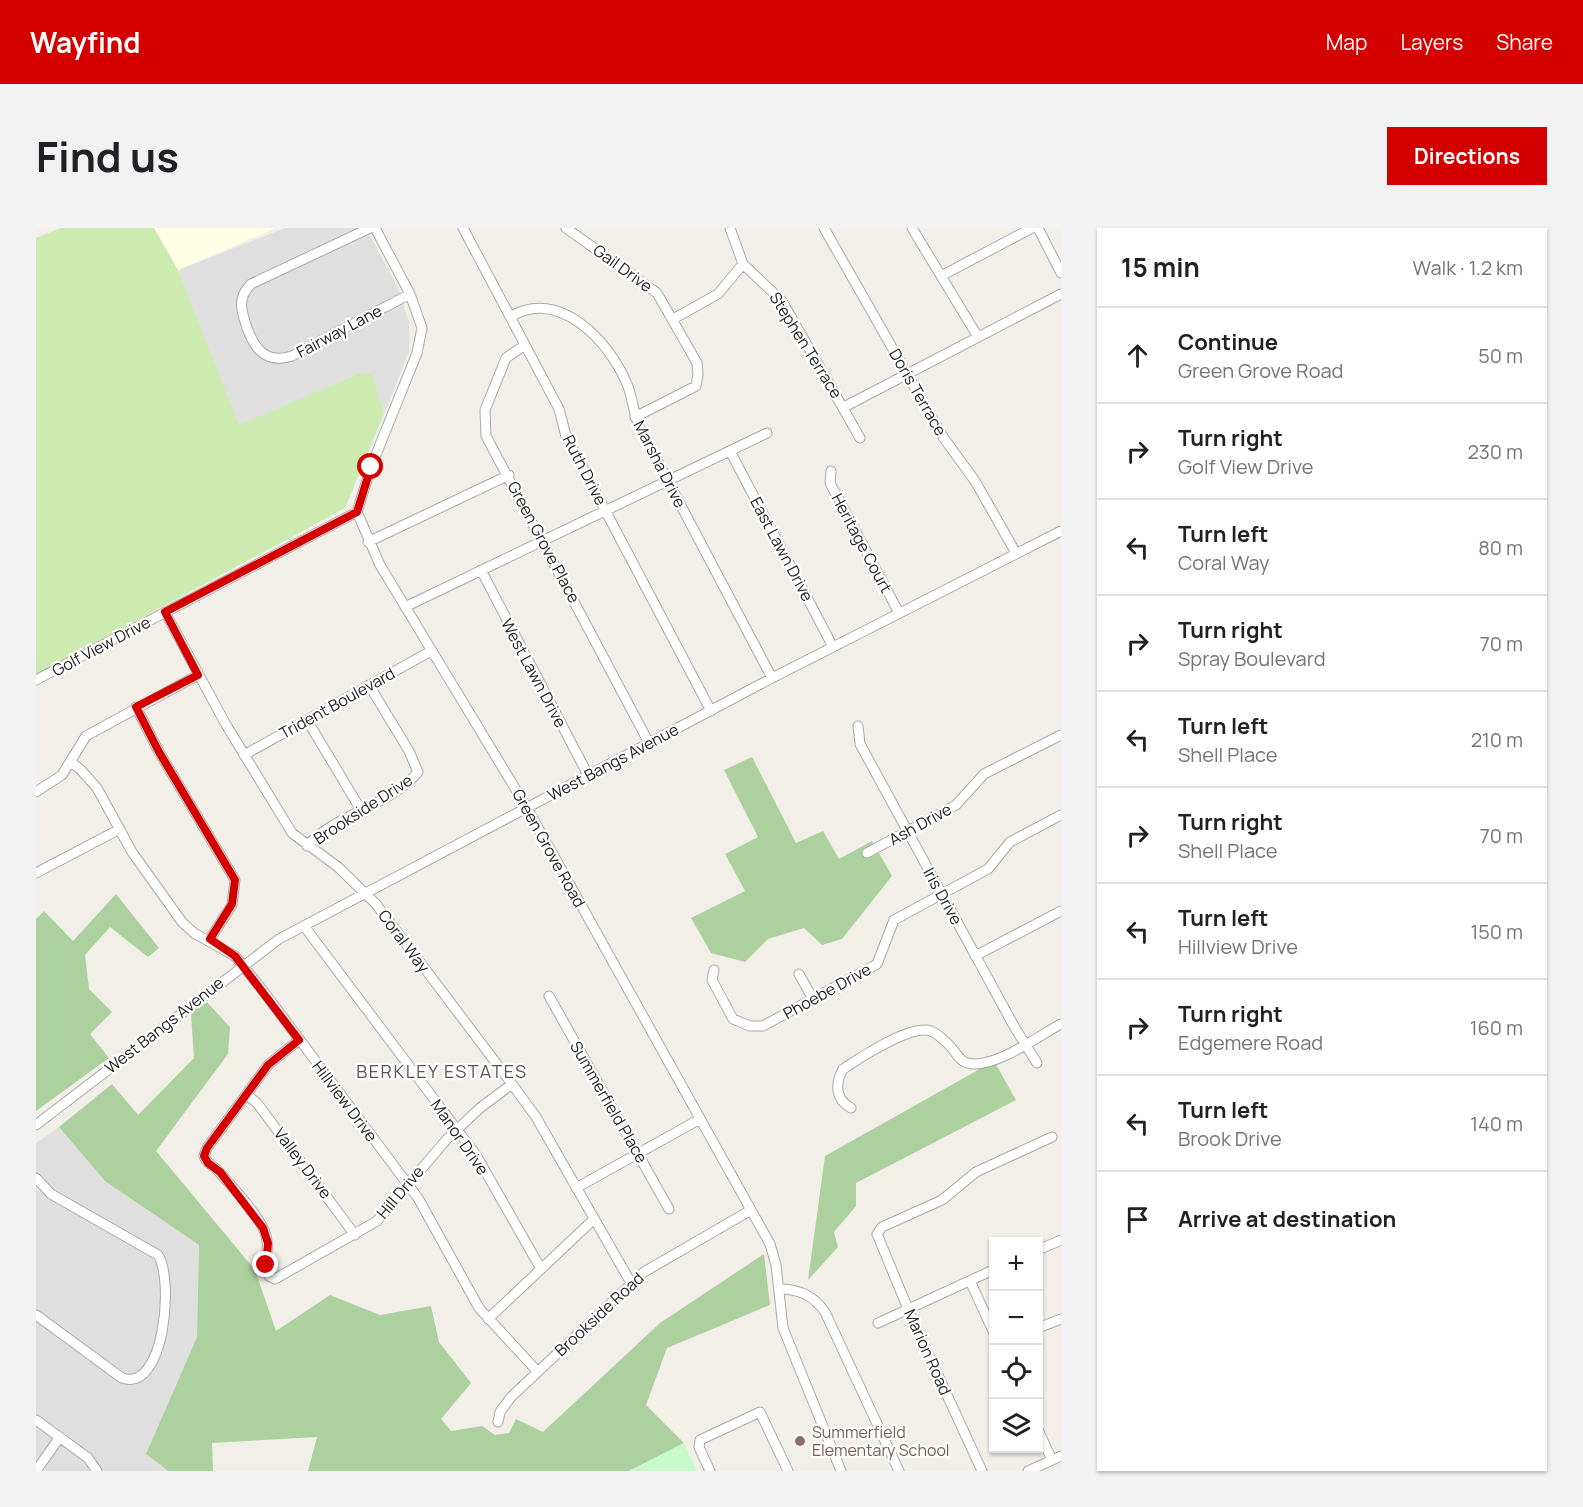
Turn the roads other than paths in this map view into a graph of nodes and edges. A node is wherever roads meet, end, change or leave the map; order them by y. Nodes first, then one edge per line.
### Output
1 (370, 228) edge
2 (375, 228) edge
3 (463, 228) edge
4 (566, 228) edge
5 (730, 228) edge
6 (824, 228) edge
7 (912, 228) edge
8 (1032, 228) edge
9 (1038, 228) edge
10 (743, 264) junction
11 (1061, 273) edge
12 (941, 276) junction
13 (410, 294) junction
14 (1061, 294) edge
15 (510, 317) junction
16 (673, 319) junction
17 (978, 337) junction
18 (525, 345) junction
19 (907, 374) junction
20 (844, 406) junction
21 (635, 417) junction
22 (767, 433) dead end
23 (860, 438) dead end
24 (730, 451) junction
25 (831, 471) dead end
26 (509, 475) junction
27 (668, 481) junction
28 (606, 511) junction
29 (357, 512) junction
30 (1061, 531) edge
31 (543, 541) junction
32 (368, 542) junction
33 (1017, 554) junction
34 (481, 570) junction
35 (405, 607) junction
36 (165, 612) junction
37 (900, 613) junction
38 (833, 647) junction
39 (431, 651) junction
40 (198, 675) junction
41 (772, 678) junction
42 (36, 680) edge
43 (369, 686) junction
44 (136, 707) junction
45 (711, 711) junction
46 (307, 720) junction
47 (858, 726) dead end
48 (1061, 735) edge
49 (649, 743) junction
50 (244, 754) junction
51 (70, 762) junction
52 (588, 775) junction
53 (36, 792) edge
54 (527, 808) junction
55 (361, 810) junction
56 (1061, 815) edge
57 (120, 829) junction
58 (907, 830) junction
59 (307, 846) junction
60 (867, 853) dead end
61 (36, 873) edge
62 (365, 893) junction
63 (942, 893) junction
64 (1061, 911) edge
65 (304, 926) junction
66 (210, 939) junction
67 (975, 956) junction
68 (242, 965) junction
69 (714, 970) dead end
70 (799, 974) dead end
71 (549, 996) dead end
72 (813, 999) junction
73 (1061, 1024) edge
74 (299, 1040) junction
75 (1025, 1044) junction
76 (1037, 1063) dead end
77 (512, 1084) junction
78 (247, 1095) junction
79 (851, 1108) dead end
80 (700, 1119) junction
81 (36, 1125) edge
82 (457, 1129) junction
83 (1052, 1137) dead end
84 (638, 1153) junction
85 (36, 1178) edge
86 (407, 1183) junction
87 (576, 1188) junction
88 (669, 1209) dead end
89 (751, 1210) junction
90 (593, 1220) junction
91 (355, 1235) junction
92 (1061, 1240) edge
93 (1043, 1248) edge
94 (541, 1269) junction
95 (989, 1272) edge
96 (970, 1281) junction
97 (631, 1283) junction
98 (779, 1289) junction
99 (908, 1309) junction
100 (36, 1315) edge
101 (488, 1319) junction
102 (1061, 1319) edge
103 (989, 1322) edge
104 (878, 1323) dead end
105 (1043, 1326) edge
106 (537, 1371) junction
107 (36, 1420) edge
108 (498, 1422) dead end
109 (60, 1437) junction
110 (1043, 1437) edge
111 (1057, 1458) edge
112 (36, 1471) edge
113 (97, 1471) edge
114 (710, 1471) edge
115 (788, 1471) edge
116 (842, 1471) edge
117 (899, 1471) edge
118 (982, 1471) edge
119 (1028, 1471) edge

1 - 13 street, Fairway Lane
2 - 13 street
3 - 15 street, Ruth Drive
4 - 16 street, Gail Drive
5 - 10 street, Stephen Terrace
6 - 19 street, Doris Terrace
7 - 12 street
8 - 12 street
9 - 11 street
10 - 16 street
10 - 20 street, Stephen Terrace
12 - 17 street
13 - 29 street
14 - 17 street
15 - 18 street, Ruth Drive
15 - 21 street, Marsha Drive
16 - 21 street, Gail Drive
17 - 19 street
18 - 26 street, Green Grove Place
18 - 28 street, Ruth Drive
19 - 20 street
19 - 33 street, Doris Terrace
20 - 23 street, Stephen Terrace
21 - 27 street, Marsha Drive
22 - 24 street
24 - 27 street
24 - 38 street, East Lawn Drive
25 - 37 street, Heritage Court
26 - 31 street, Green Grove Place
26 - 32 street
27 - 28 street
27 - 41 street, Marsha Drive
28 - 31 street
28 - 45 street, Ruth Drive
29 - 32 street, Green Grove Road
29 - 36 street, Golf View Drive
30 - 33 street, West Bangs Avenue
31 - 34 street
31 - 49 street, Green Grove Place
32 - 35 street, Green Grove Road
33 - 37 street, West Bangs Avenue
34 - 35 street
34 - 52 street, West Lawn Drive
35 - 39 street, Green Grove Road
36 - 40 street, Coral Way
36 - 42 street, Golf View Drive
37 - 38 street, West Bangs Avenue
38 - 41 street, West Bangs Avenue
39 - 43 street, Trident Boulevard
39 - 54 street, Green Grove Road
40 - 44 street
40 - 50 street, Coral Way
41 - 45 street, West Bangs Avenue
43 - 46 street, Trident Boulevard
43 - 55 street, Brookside Drive
44 - 51 street
44 - 66 street
45 - 49 street, West Bangs Avenue
46 - 50 street, Trident Boulevard
46 - 55 street
47 - 58 street, Iris Drive
48 - 58 street, Ash Drive
49 - 52 street, West Bangs Avenue
50 - 59 street, Coral Way
51 - 53 street
51 - 57 street, Hillview Drive
52 - 54 street, West Bangs Avenue
54 - 62 street, West Bangs Avenue
54 - 80 street, Green Grove Road
55 - 59 street, Brookside Drive
56 - 63 street, Phoebe Drive
57 - 61 street
57 - 66 street, Hillview Drive
58 - 60 street, Ash Drive
58 - 63 street, Iris Drive
59 - 62 street, Coral Way
62 - 65 street, West Bangs Avenue
62 - 77 street, Coral Way
63 - 67 street, Iris Drive
63 - 72 street, Phoebe Drive
64 - 67 street
65 - 68 street, West Bangs Avenue
65 - 82 street, Manor Drive
66 - 68 street, Hillview Drive
67 - 75 street, Iris Drive
68 - 74 street, Hillview Drive
68 - 81 street, West Bangs Avenue
69 - 72 street, Phoebe Drive
70 - 72 street
71 - 84 street, Summerfield Place
73 - 75 street
74 - 78 street
74 - 86 street, Hillview Drive
75 - 76 street, Iris Drive
75 - 79 street
77 - 82 street, Hill Drive
77 - 87 street, Coral Way
78 - 91 street, Valley Drive
78 - 91 street, Hill Drive
80 - 84 street
80 - 89 street, Green Grove Road
82 - 86 street, Hill Drive
82 - 94 street, Manor Drive
83 - 99 street, Marion Road
84 - 87 street
84 - 88 street, Summerfield Place
85 - 100 street
86 - 91 street, Hill Drive
86 - 101 street, Hillview Drive
87 - 90 street, Coral Way
89 - 97 street, Brookside Road
89 - 98 street, Green Grove Road
90 - 94 street
90 - 97 street, Coral Way
92 - 93 street
94 - 101 street
95 - 96 street
96 - 99 street
96 - 103 street
97 - 106 street, Brookside Road
98 - 116 street, Green Grove Road
98 - 117 street
99 - 104 street
99 - 118 street, Marion Road
101 - 106 street, Hillview Drive
102 - 105 street
106 - 108 street, Brookside Road
107 - 109 street
109 - 112 street
109 - 113 street
110 - 111 street
111 - 119 street
114 - 115 street

